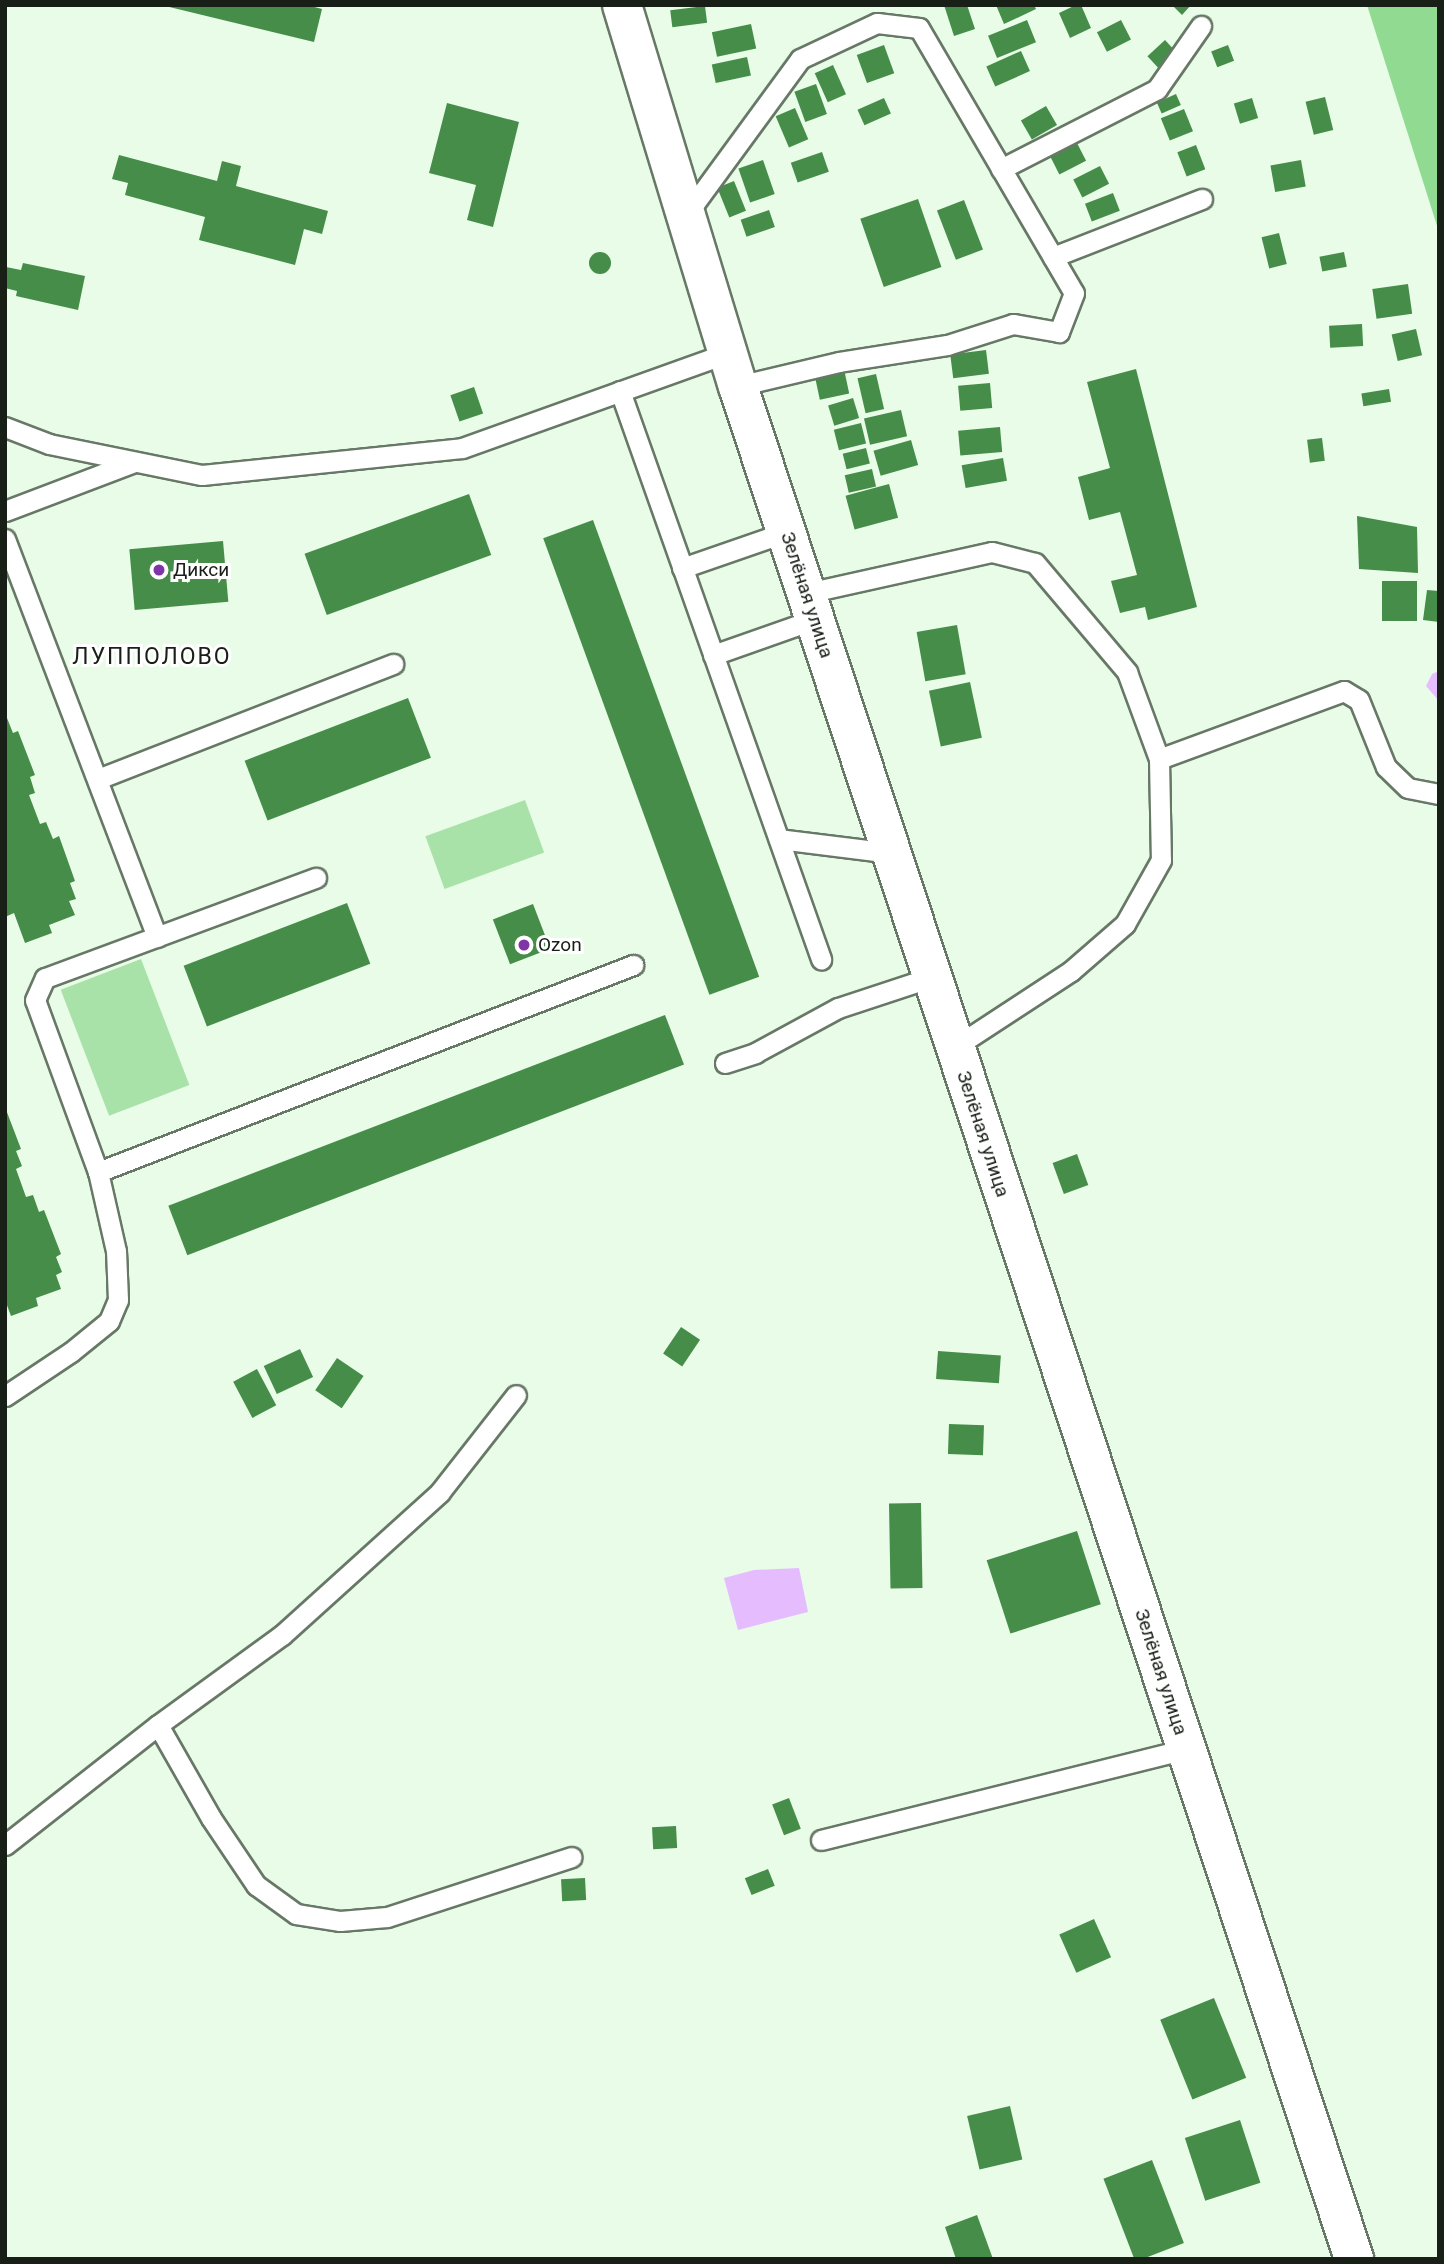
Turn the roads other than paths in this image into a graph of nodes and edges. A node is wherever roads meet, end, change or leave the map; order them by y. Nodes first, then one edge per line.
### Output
1 (622, 5) edge
2 (1200, 26) dead end
3 (1002, 169) junction
4 (1202, 199) dead end
5 (685, 217) junction
6 (1053, 257) junction
7 (733, 369) junction
8 (620, 391) junction
9 (5, 427) edge
10 (135, 462) junction
11 (5, 512) edge
12 (786, 532) junction
13 (5, 539) edge
14 (682, 568) junction
15 (811, 606) junction
16 (713, 655) junction
17 (393, 664) dead end
18 (1159, 759) junction
19 (98, 779) junction
20 (1439, 794) edge
21 (779, 839) junction
22 (892, 853) junction
23 (316, 878) dead end
24 (157, 937) junction
25 (821, 959) dead end
26 (633, 965) dead end
27 (932, 977) junction
28 (955, 1047) junction
29 (725, 1063) dead end
30 (98, 1172) junction
31 (516, 1395) dead end
32 (5, 1396) edge
33 (158, 1725) junction
34 (1187, 1749) junction
35 (821, 1840) dead end
36 (5, 1845) edge
37 (572, 1857) dead end
38 (1354, 2259) edge

1 - 5 street, Зелёная улица
2 - 3 lane
3 - 5 lane
3 - 6 lane
4 - 6 lane
5 - 7 street, Зелёная улица
6 - 7 lane
7 - 8 lane
7 - 12 street, Зелёная улица
8 - 10 lane
8 - 14 lane
9 - 10 lane
10 - 11 lane
12 - 14 lane
12 - 15 street, Зелёная улица
13 - 19 lane
14 - 16 lane
15 - 16 lane
15 - 18 lane
15 - 22 street, Зелёная улица
16 - 21 lane
17 - 19 lane
18 - 20 lane
18 - 28 lane
19 - 24 lane
21 - 22 lane
21 - 25 lane
22 - 27 street, Зелёная улица
23 - 24 lane
24 - 30 lane
26 - 30 lane
27 - 28 street, Зелёная улица
27 - 29 lane
28 - 34 street, Зелёная улица
30 - 32 lane
31 - 33 lane
33 - 36 lane
33 - 37 lane
34 - 35 lane
34 - 38 street, Зелёная улица

